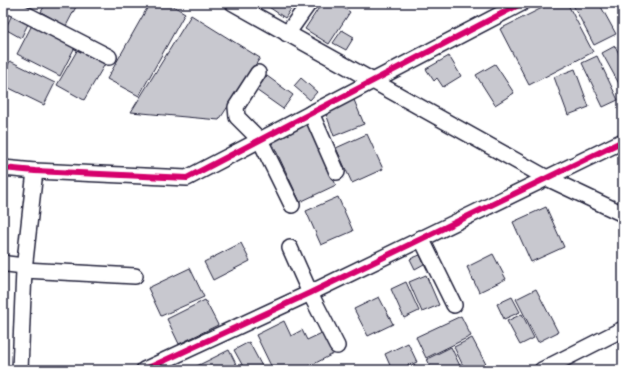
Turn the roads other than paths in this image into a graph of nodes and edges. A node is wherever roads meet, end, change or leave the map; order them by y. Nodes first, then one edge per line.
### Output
1 (233, 3) edge
2 (309, 3) edge
3 (522, 3) edge
4 (5, 5) edge
5 (287, 34) junction
6 (109, 57) dead end
7 (258, 73) dead end
8 (372, 82) junction
9 (311, 113) junction
10 (260, 140) junction
11 (623, 141) edge
12 (3, 168) edge
13 (35, 171) junction
14 (337, 172) dead end
15 (547, 178) junction
16 (292, 205) dead end
17 (623, 214) edge
18 (421, 238) junction
19 (290, 248) dead end
20 (3, 262) edge
21 (24, 268) junction
22 (135, 276) dead end
23 (310, 293) junction
24 (454, 305) dead end
25 (623, 329) edge
26 (337, 346) dead end
27 (20, 370) edge
28 (144, 370) edge
29 (542, 370) edge

1 - 5 street
2 - 5 street
3 - 8 street
4 - 6 street
5 - 8 street
7 - 10 street
8 - 9 street
8 - 15 street
9 - 10 street
9 - 14 street
10 - 13 street
10 - 16 street
11 - 15 street
12 - 13 street
13 - 21 street
15 - 17 street
15 - 18 street
18 - 23 street
18 - 24 street
19 - 23 street
20 - 21 street
21 - 22 street
21 - 27 street
23 - 26 street
23 - 28 street
25 - 29 street

